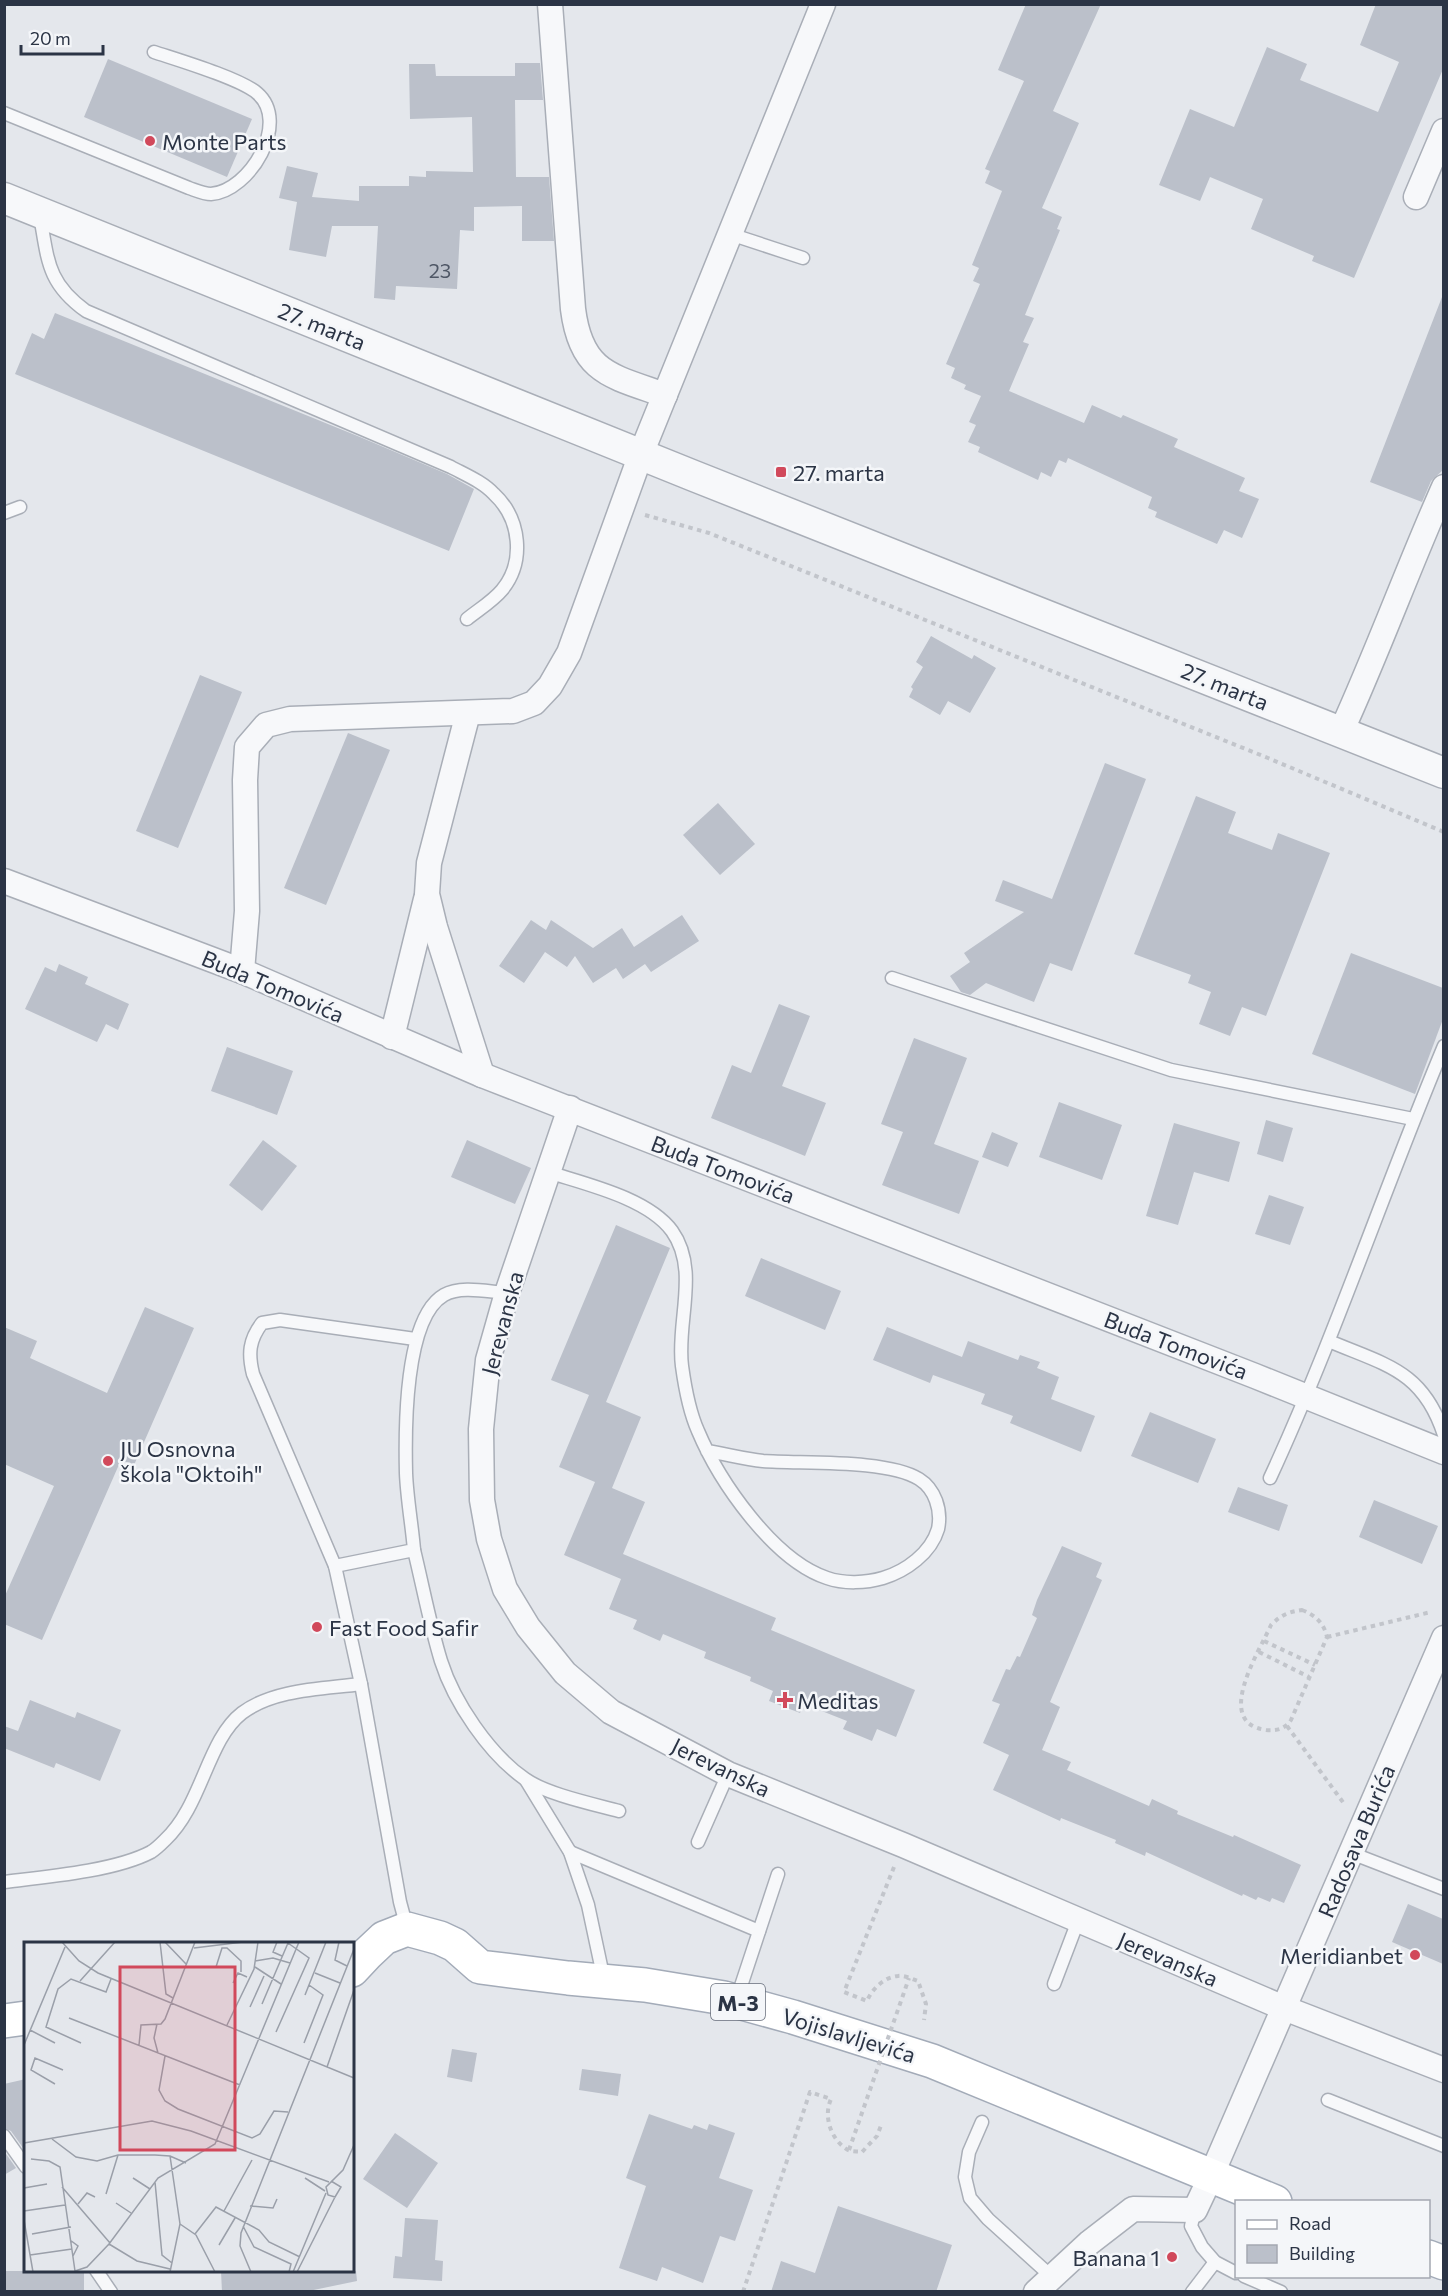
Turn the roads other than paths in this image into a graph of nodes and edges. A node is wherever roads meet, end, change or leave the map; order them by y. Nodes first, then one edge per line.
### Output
1 (550, 4) edge
2 (823, 4) edge
3 (154, 52) dead end
4 (4, 113) edge
5 (1443, 131) edge
6 (1416, 197) dead end
7 (4, 198) edge
8 (39, 212) junction
9 (730, 234) junction
10 (803, 258) dead end
11 (665, 395) junction
12 (641, 454) junction
13 (1443, 487) edge
14 (20, 507) dead end
15 (4, 513) edge
16 (466, 620) dead end
17 (468, 713) junction
18 (1341, 732) junction
19 (1443, 773) edge
20 (4, 881) edge
21 (428, 894) junction
22 (242, 971) junction
23 (892, 978) dead end
24 (392, 1036) junction
25 (1443, 1046) edge
26 (482, 1076) junction
27 (570, 1108) junction
28 (1413, 1119) junction
29 (548, 1172) junction
30 (507, 1293) junction
31 (415, 1340) junction
32 (1329, 1341) junction
33 (1307, 1398) junction
34 (1443, 1435) edge
35 (707, 1451) junction
36 (1443, 1452) edge
37 (1270, 1478) dead end
38 (414, 1550) junction
39 (335, 1566) junction
40 (1443, 1638) edge
41 (361, 1684) junction
42 (728, 1774) junction
43 (526, 1780) junction
44 (619, 1811) dead end
45 (698, 1842) dead end
46 (570, 1852) junction
47 (1351, 1853) junction
48 (778, 1874) dead end
49 (4, 1882) edge
50 (1443, 1889) edge
51 (1078, 1922) junction
52 (407, 1929) junction
53 (759, 1931) junction
54 (354, 1968) edge
55 (604, 1981) junction
56 (1054, 1984) dead end
57 (736, 2002) junction
58 (1284, 2008) junction
59 (24, 2018) edge
60 (4, 2021) edge
61 (1443, 2070) edge
62 (1328, 2100) dead end
63 (982, 2122) dead end
64 (4, 2136) edge
65 (1443, 2144) edge
66 (24, 2164) edge
67 (1211, 2176) junction
68 (1270, 2200) edge
69 (1194, 2210) junction
70 (1215, 2262) junction
71 (97, 2272) edge
72 (1235, 2272) edge
73 (1246, 2278) edge
74 (1044, 2284) edge
75 (111, 2292) edge
76 (1192, 2292) edge
77 (1281, 2292) edge

1 - 11 street
2 - 9 street
3 - 4 lane
5 - 6 street
7 - 8 street, 27. marta
8 - 12 street, 27. marta
8 - 16 lane
9 - 10 lane
9 - 11 street
11 - 12 street
12 - 17 street
12 - 18 street, 27. marta
13 - 18 street
14 - 15 lane
17 - 21 street
17 - 22 street
18 - 19 street, 27. marta
20 - 22 street, Buda Tomovića
21 - 24 street
21 - 26 street
22 - 24 street, Buda Tomovića
23 - 28 lane
24 - 26 street, Buda Tomovića
25 - 28 lane
26 - 27 street, Buda Tomovića
27 - 29 street, Jerevanska
27 - 33 street, Buda Tomovića
28 - 32 lane
29 - 30 street, Jerevanska
29 - 35 lane
30 - 31 lane
30 - 42 street, Jerevanska
31 - 38 lane
31 - 39 lane
32 - 33 lane
32 - 34 lane
33 - 36 street, Buda Tomovića
33 - 37 lane
35 - 35 lane
38 - 39 lane
38 - 43 lane
39 - 41 lane
40 - 47 street, Radosava Burića
41 - 49 lane
41 - 52 lane
42 - 45 lane
42 - 51 street, Jerevanska
43 - 44 lane
43 - 46 lane
46 - 53 lane
46 - 55 lane
47 - 50 lane
47 - 58 street, Radosava Burića
48 - 53 lane
51 - 56 lane
51 - 58 street, Jerevanska
52 - 54 main road
52 - 55 main road, Vojislavljevića / M-3
53 - 57 lane
55 - 57 main road, Vojislavljevića / M-3
57 - 67 main road, Vojislavljevića / M-3
58 - 61 street, Jerevanska
58 - 67 street, Radosava Burića
59 - 60 main road
62 - 65 lane
63 - 74 lane
64 - 66 lane
67 - 68 main road, Vojislavljevića / M-3
67 - 69 street, Radosava Burića
69 - 70 lane
69 - 74 street
70 - 72 lane
70 - 76 lane
71 - 75 lane
73 - 77 lane

